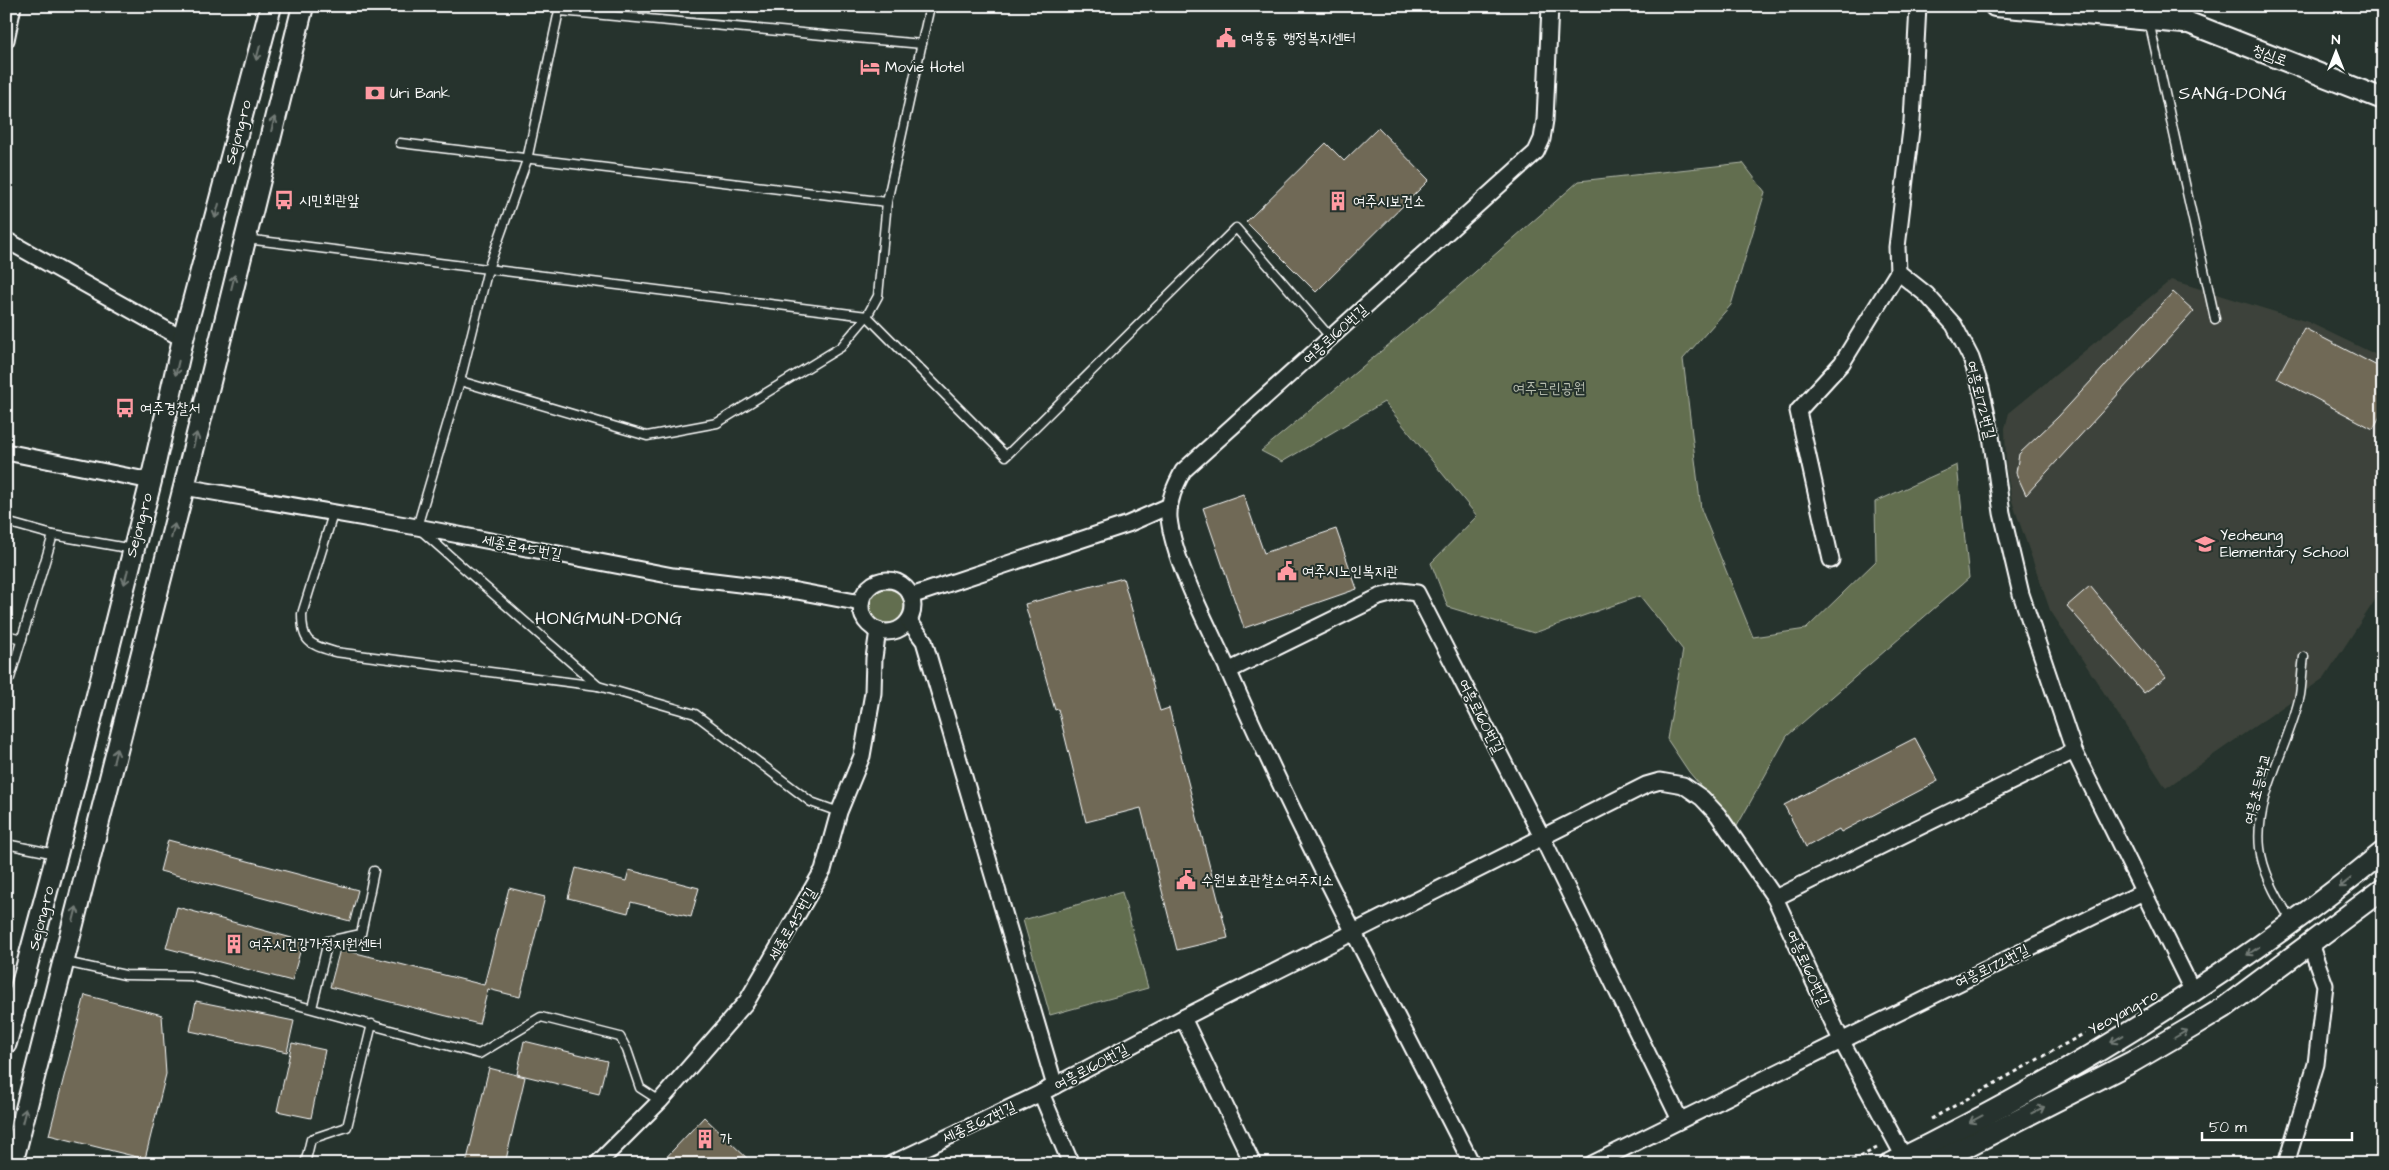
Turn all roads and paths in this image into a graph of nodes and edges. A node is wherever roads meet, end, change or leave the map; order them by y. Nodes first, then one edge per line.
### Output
1 (13, 6) edge
2 (271, 6) edge
3 (303, 6) edge
4 (930, 6) edge
5 (1550, 6) edge
6 (1918, 6) edge
7 (1995, 6) edge
8 (560, 9) edge
9 (2154, 14) edge
10 (6, 40) edge
11 (922, 44) junction
12 (2383, 99) edge
13 (400, 143) dead end
14 (527, 160) junction
15 (887, 202) junction
16 (244, 239) junction
17 (6, 240) edge
18 (488, 269) junction
19 (1898, 272) junction
20 (867, 316) junction
21 (2215, 319) dead end
22 (1331, 338) junction
23 (183, 339) junction
24 (460, 381) junction
25 (6, 452) edge
26 (151, 482) junction
27 (184, 488) junction
28 (1169, 506) junction
29 (333, 514) junction
30 (6, 522) edge
31 (417, 527) junction
32 (53, 534) junction
33 (133, 548) junction
34 (1831, 560) dead end
35 (912, 596) junction
36 (861, 603) junction
37 (909, 621) junction
38 (878, 630) junction
39 (6, 636) edge
40 (22, 639) junction
41 (2304, 657) dead end
42 (1228, 671) junction
43 (6, 682) edge
44 (598, 686) junction
45 (2074, 751) junction
46 (839, 812) junction
47 (1542, 837) junction
48 (6, 844) edge
49 (2383, 852) edge
50 (57, 854) junction
51 (374, 871) dead end
52 (2383, 889) edge
53 (2143, 892) junction
54 (1775, 898) junction
55 (2293, 923) junction
56 (1355, 931) junction
57 (2310, 944) junction
58 (32, 953) junction
59 (63, 961) junction
60 (2193, 992) junction
61 (312, 1008) junction
62 (1183, 1018) junction
63 (372, 1024) junction
64 (2091, 1030) dead end
65 (8, 1031) edge
66 (1841, 1040) junction
67 (1055, 1086) junction
68 (1041, 1093) junction
69 (660, 1101) junction
70 (1680, 1120) junction
71 (1928, 1120) dead end
72 (1894, 1139) junction
73 (1897, 1160) edge
74 (12, 1164) edge
75 (305, 1164) edge
76 (597, 1164) edge
77 (891, 1164) edge
78 (1071, 1164) edge
79 (1253, 1164) edge
80 (1472, 1164) edge
81 (1592, 1164) edge
82 (1845, 1164) edge
83 (1932, 1164) edge
84 (2286, 1164) edge

1 - 10 street
2 -> 23 street, Sejong-ro
16 -> 3 street
4 - 11 lane
5 - 22 street, 여흥로160번길
6 - 19 street
7 - 9 street
8 - 11 lane
8 - 14 lane
9 - 12 street, 청심로
9 - 21 lane
11 - 15 lane
13 - 14 lane
14 - 15 lane
14 - 18 lane
15 - 20 lane
16 - 18 lane
27 -> 16 street
17 - 23 street
18 - 20 lane
18 - 24 lane
19 - 34 street
19 - 45 street, 여흥로172번길
20 - 22 lane
20 - 24 lane
22 - 28 street, 여흥로160번길
23 -> 26 street, Sejong-ro
24 - 31 lane
25 - 26 street
26 - 27 street
26 - 33 street, Sejong-ro
27 - 29 street, 세종로45번길
59 -> 27 street
28 - 35 street
28 - 42 street, 여흥로160번길
29 - 31 street, 세종로45번길
29 - 44 lane
30 - 32 lane
31 - 36 street, 세종로45번길
31 - 44 lane
32 - 33 lane
32 - 40 lane
33 -> 50 street, Sejong-ro
35 - 36 street
35 - 37 street
36 - 38 street
37 - 38 street
37 - 67 street
38 - 46 street, 세종로45번길
39 - 40 lane
40 - 43 lane
41 - 55 lane, 여흥초등학교
42 - 47 street, 여흥로160번길
42 - 56 street, 여흥로160번길
44 - 46 lane
45 - 53 street, 여흥로172번길
45 - 54 street
46 - 69 street, 세종로45번길
47 - 54 street, 여흥로160번길
47 - 56 street, 여흥로160번길
47 - 70 street, 여흥로160번길
48 - 50 lane
49 -> 55 street, Yeoyang-ro
50 - 58 street, Sejong-ro
51 - 61 lane
52 - 57 street
53 - 60 street, 여흥로172번길
53 - 66 street, 여흥로172번길
54 - 66 street, 여흥로160번길
55 - 57 street
55 -> 60 street, Yeoyang-ro
56 - 62 street, 여흥로160번길
56 - 80 street, 여흥로160번길
83 -> 57 street
57 - 84 street
58 - 59 street
58 - 65 street, Sejong-ro
59 - 61 lane
74 -> 59 street
60 -> 73 street, Yeoyang-ro
61 - 63 lane
62 - 67 street, 여흥로160번길
62 - 79 street
63 - 69 lane
63 - 75 lane
64 - 71 path, Yeoyang-ro
66 - 70 street
66 - 72 street, 여흥로160번길
67 - 68 street, 여흥로160번길
68 - 77 street, 세종로67번길
68 - 78 street, 여흥로160번길
69 - 76 street, 세종로45번길
70 - 81 street
72 - 73 street, 여흥로160번길
72 - 82 path

